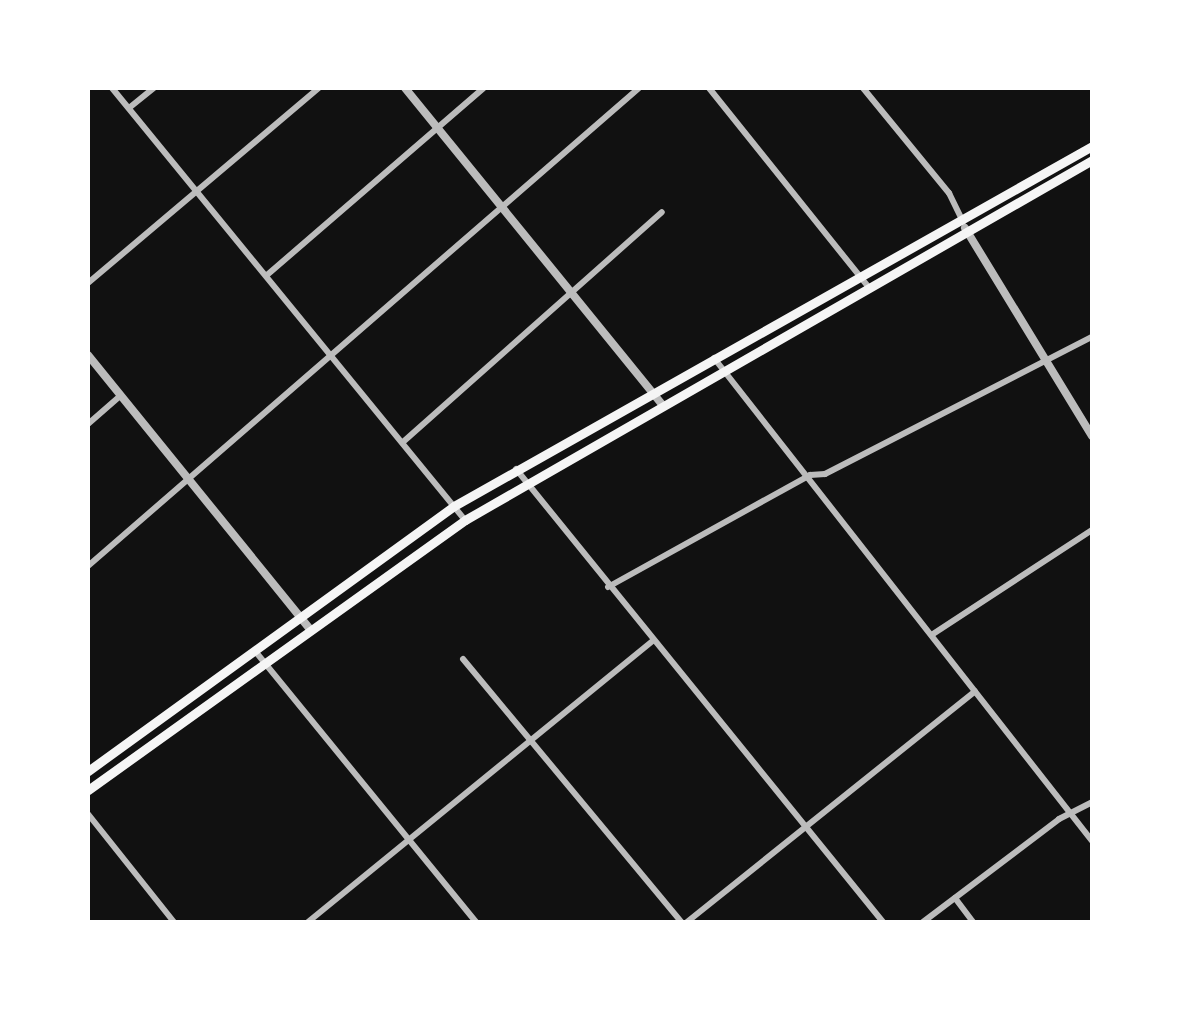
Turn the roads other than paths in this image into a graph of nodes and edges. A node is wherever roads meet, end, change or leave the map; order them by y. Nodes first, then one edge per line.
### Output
1 (112, 88) edge
2 (154, 88) edge
3 (320, 88) edge
4 (405, 88) edge
5 (484, 88) edge
6 (639, 88) edge
7 (709, 88) edge
8 (863, 88) edge
9 (129, 108) junction
10 (438, 126) junction
11 (1092, 146) edge
12 (1092, 160) edge
13 (200, 190) junction
14 (504, 207) junction
15 (662, 212) dead end
16 (963, 223) junction
17 (859, 272) junction
18 (267, 275) junction
19 (88, 284) edge
20 (867, 285) junction
21 (573, 293) junction
22 (1092, 337) edge
23 (88, 355) edge
24 (334, 356) junction
25 (714, 358) junction
26 (1049, 363) junction
27 (725, 371) junction
28 (654, 390) junction
29 (120, 396) junction
30 (663, 406) junction
31 (88, 424) edge
32 (1092, 436) edge
33 (403, 442) junction
34 (516, 469) junction
35 (810, 476) junction
36 (190, 480) junction
37 (526, 482) junction
38 (454, 506) junction
39 (466, 520) junction
40 (1092, 530) edge
41 (88, 566) edge
42 (608, 586) junction
43 (300, 616) junction
44 (311, 630) junction
45 (933, 634) junction
46 (654, 641) junction
47 (255, 651) junction
48 (463, 659) dead end
49 (266, 663) junction
50 (975, 690) junction
51 (531, 740) junction
52 (88, 771) edge
53 (88, 790) edge
54 (1092, 802) edge
55 (88, 814) edge
56 (1071, 814) junction
57 (805, 828) junction
58 (409, 837) junction
59 (1092, 841) edge
60 (955, 898) junction
61 (174, 922) edge
62 (308, 922) edge
63 (476, 922) edge
64 (684, 922) edge
65 (883, 922) edge
66 (922, 922) edge
67 (973, 922) edge

1 - 9 street
2 - 9 street
3 - 13 street
4 - 10 street
5 - 10 street
6 - 14 street
7 - 17 street
8 - 16 street
9 - 13 street
10 - 14 street
10 - 18 street
11 - 16 main road
12 - 16 main road
13 - 18 street
13 - 19 street
14 - 21 street
14 - 24 street
15 - 21 street
16 - 17 main road
16 - 20 main road
16 - 26 street
17 - 20 street
17 - 25 main road
18 - 24 street
20 - 27 main road
21 - 28 street
21 - 33 street
22 - 26 street
23 - 29 street
24 - 33 street
24 - 36 street
25 - 27 street
25 - 28 main road
26 - 32 street
26 - 35 street
27 - 30 main road
27 - 35 street
28 - 30 street
28 - 34 main road
29 - 31 street
29 - 36 street
30 - 37 main road
33 - 38 street
34 - 37 street
34 - 38 main road
35 - 42 street
35 - 45 street
36 - 41 street
36 - 43 street
37 - 39 main road
37 - 42 street
38 - 39 street
38 - 43 main road
39 - 44 main road
40 - 45 street
42 - 46 street
43 - 44 street
43 - 47 main road
44 - 49 main road
45 - 50 street
46 - 51 street
46 - 57 street
47 - 49 street
47 - 52 main road
48 - 51 street
49 - 53 main road
49 - 58 street
50 - 56 street
50 - 57 street
51 - 58 street
51 - 64 street
54 - 56 street
55 - 61 street
56 - 59 street
56 - 60 street
57 - 64 street
57 - 65 street
58 - 62 street
58 - 63 street
60 - 66 street
60 - 67 street

